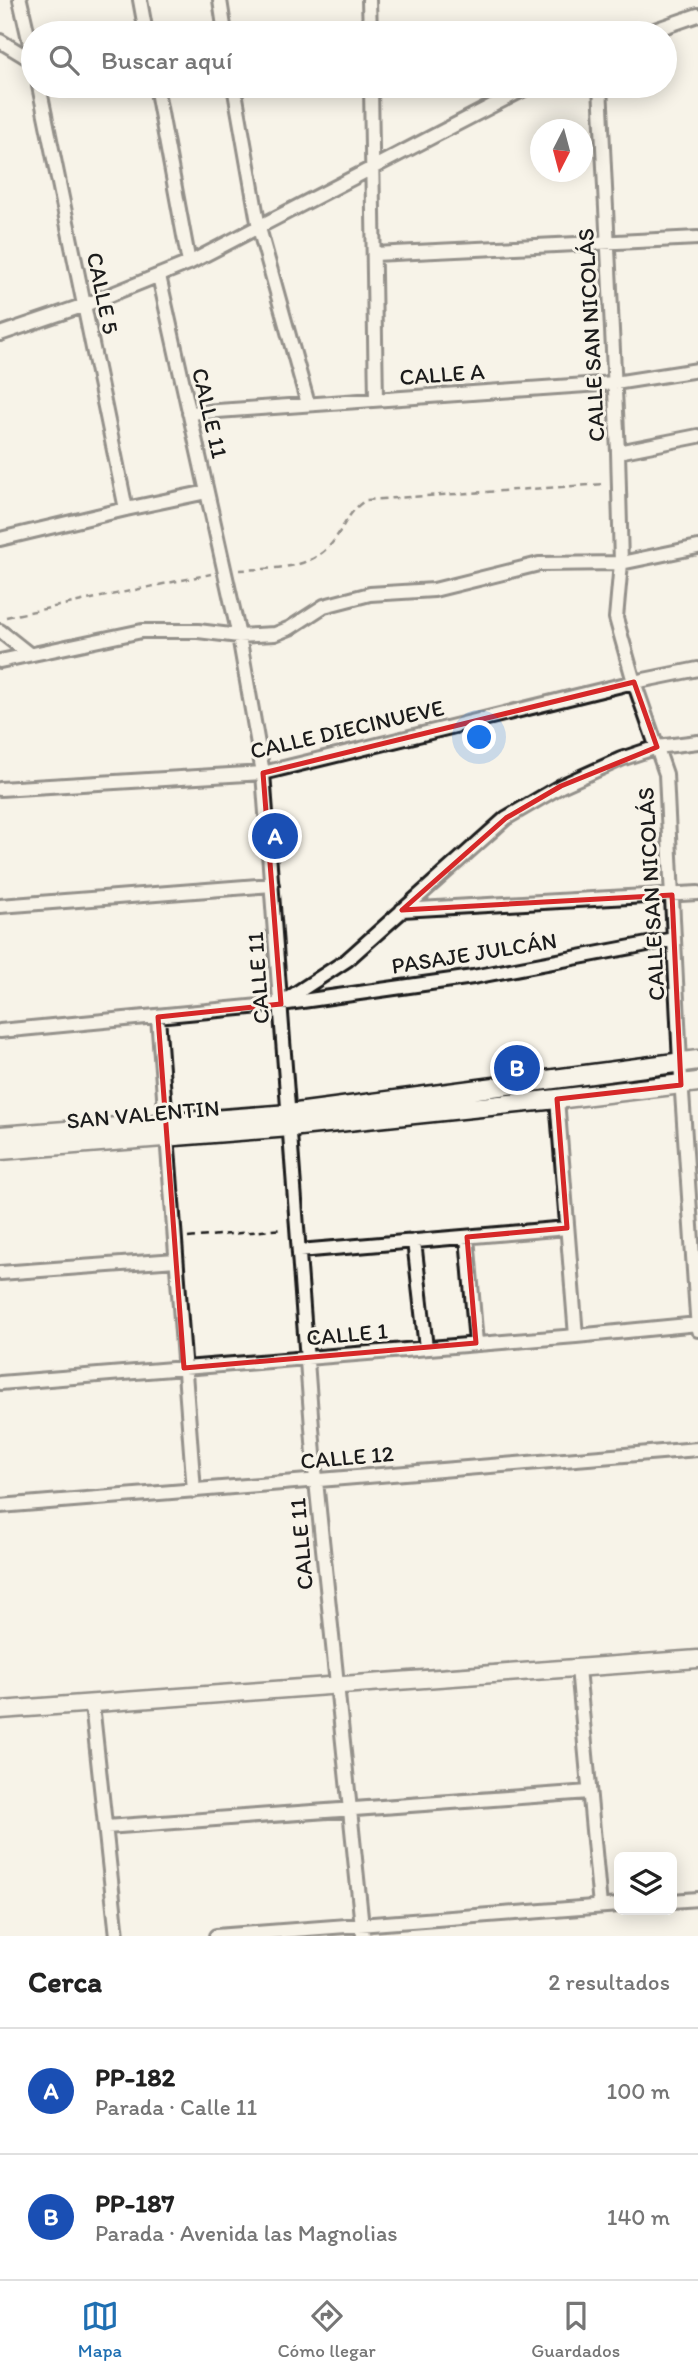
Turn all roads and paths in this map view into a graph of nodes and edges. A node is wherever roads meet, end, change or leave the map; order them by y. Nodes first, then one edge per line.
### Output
1 (20, 0) edge
2 (140, 0) edge
3 (220, 0) edge
4 (369, 0) edge
5 (698, 15) edge
6 (25, 21) edge
7 (144, 21) edge
8 (223, 21) edge
9 (370, 21) edge
10 (677, 22) edge
11 (0, 41) edge
12 (21, 52) edge
13 (42, 98) edge
14 (158, 98) edge
15 (236, 98) edge
16 (371, 98) edge
17 (507, 98) edge
18 (601, 98) edge
19 (372, 169) junction
20 (260, 228) junction
21 (698, 238) edge
22 (607, 243) junction
23 (374, 254) junction
24 (190, 263) junction
25 (159, 276) junction
26 (85, 305) junction
27 (0, 334) edge
28 (698, 370) edge
29 (615, 383) junction
30 (376, 400) junction
31 (308, 404) junction
32 (189, 413) junction
33 (698, 436) edge
34 (618, 452) junction
35 (619, 483) junction
36 (206, 492) junction
37 (126, 509) junction
38 (0, 539) edge
39 (698, 547) edge
40 (621, 563) junction
41 (223, 571) junction
42 (0, 618) edge
43 (0, 631) edge
44 (239, 636) junction
45 (29, 654) junction
46 (0, 661) edge
47 (698, 669) edge
48 (634, 682) junction
49 (698, 742) edge
50 (657, 747) junction
51 (263, 773) junction
52 (0, 789) edge
53 (272, 886) junction
54 (698, 893) edge
55 (672, 895) junction
56 (0, 906) edge
57 (402, 910) junction
58 (674, 939) junction
59 (281, 1003) junction
60 (158, 1017) junction
61 (0, 1031) edge
62 (689, 1062) edge
63 (690, 1084) edge
64 (557, 1099) junction
65 (289, 1120) junction
66 (166, 1130) junction
67 (0, 1136) edge
68 (0, 1150) edge
69 (298, 1227) junction
70 (567, 1228) junction
71 (467, 1237) junction
72 (174, 1240) junction
73 (414, 1241) junction
74 (299, 1251) junction
75 (176, 1260) junction
76 (0, 1273) edge
77 (698, 1324) edge
78 (698, 1330) edge
79 (576, 1336) junction
80 (476, 1343) junction
81 (426, 1348) junction
82 (307, 1359) junction
83 (184, 1368) junction
84 (0, 1383) edge
85 (698, 1449) edge
86 (316, 1481) junction
87 (194, 1491) junction
88 (0, 1506) edge
89 (698, 1659) edge
90 (578, 1668) junction
91 (336, 1686) junction
92 (92, 1704) junction
93 (0, 1710) edge
94 (589, 1792) junction
95 (351, 1809) junction
96 (106, 1827) junction
97 (698, 1899) edge
98 (677, 1901) edge
99 (614, 1905) edge
100 (600, 1906) junction
101 (363, 1930) edge
102 (117, 1936) edge
103 (216, 1936) edge

1 - 6 street
2 - 7 street
3 - 8 street
4 - 9 street
5 - 10 street
11 - 12 street
13 - 26 street, CALLE 5
14 - 24 street
15 - 20 street
16 - 19 street
17 - 19 street
18 - 22 street, CALLE SAN NICOLÁS
19 - 20 street
19 - 23 street
20 - 24 street
20 - 31 street
21 - 22 street
22 - 23 street
22 - 29 street, CALLE SAN NICOLÁS
23 - 30 street
24 - 25 street
25 - 26 street
25 - 32 street, CALLE 11
26 - 27 street
26 - 37 street, CALLE 5
28 - 29 street, CALLE A
29 - 30 street, CALLE A
29 - 34 street, CALLE SAN NICOLÁS
30 - 31 street, CALLE A
31 - 32 street, CALLE A
32 - 36 street, CALLE 11
33 - 34 street
34 - 35 street, CALLE SAN NICOLÁS
35 - 40 street, CALLE SAN NICOLÁS
35 - 41 path
36 - 37 street
36 - 41 street, CALLE 11
37 - 38 street
39 - 40 street
40 - 44 street
40 - 48 street, CALLE SAN NICOLÁS
41 - 42 path
41 - 44 street, CALLE 11
43 - 45 street
44 - 45 street
44 - 51 street, CALLE 11
45 - 46 street
47 - 48 street, CALLE DIECINUEVE
48 - 50 street, CALLE SAN NICOLÁS
48 - 51 street, CALLE DIECINUEVE
49 - 50 street
50 - 55 street, CALLE SAN NICOLÁS
50 - 57 street
51 - 52 street, CALLE DIECINUEVE
51 - 53 street, CALLE 11
53 - 56 street
53 - 59 street, CALLE 11
54 - 55 street
55 - 57 street
55 - 58 street, CALLE SAN NICOLÁS
57 - 59 street
58 - 59 street, PASAJE JULCÁN
58 - 62 street, CALLE SAN NICOLÁS
59 - 60 street, PASAJE JULCÁN
59 - 65 street, CALLE 11
60 - 61 street, PASAJE JULCÁN
60 - 66 street
62 - 63 street, CALLE SAN NICOLÁS
62 - 65 main road
63 - 64 main road
63 - 77 street, CALLE SAN NICOLÁS
64 - 65 main road
64 - 70 street
65 - 66 main road, SAN VALENTIN
65 - 69 street, CALLE 11
66 - 67 main road, SAN VALENTIN
66 - 68 main road, SAN VALENTIN
66 - 72 street
69 - 72 path
69 - 74 street, CALLE 11
70 - 71 street
70 - 79 street
71 - 73 street
71 - 80 street
72 - 75 street
73 - 74 street
73 - 81 street
74 - 82 street, CALLE 11
75 - 76 street
75 - 83 street
77 - 78 street, CALLE SAN NICOLÁS
77 - 79 street, CALLE 1
79 - 80 street, CALLE 1
80 - 81 street, CALLE 1
81 - 82 street, CALLE 1
82 - 83 street, CALLE 1
82 - 86 street, CALLE 11
83 - 84 street, CALLE 1
83 - 87 street
85 - 86 street, CALLE 12
86 - 87 street, CALLE 12
86 - 91 street, CALLE 11
87 - 88 street, CALLE 12
89 - 90 street
90 - 91 street
90 - 94 street
91 - 92 street
91 - 95 street, CALLE 11
92 - 93 street
92 - 96 street
94 - 95 street
94 - 100 street
95 - 96 street
95 - 101 street, CALLE 11
96 - 102 street
97 - 98 street
99 - 100 street
100 - 101 street
101 - 103 street

